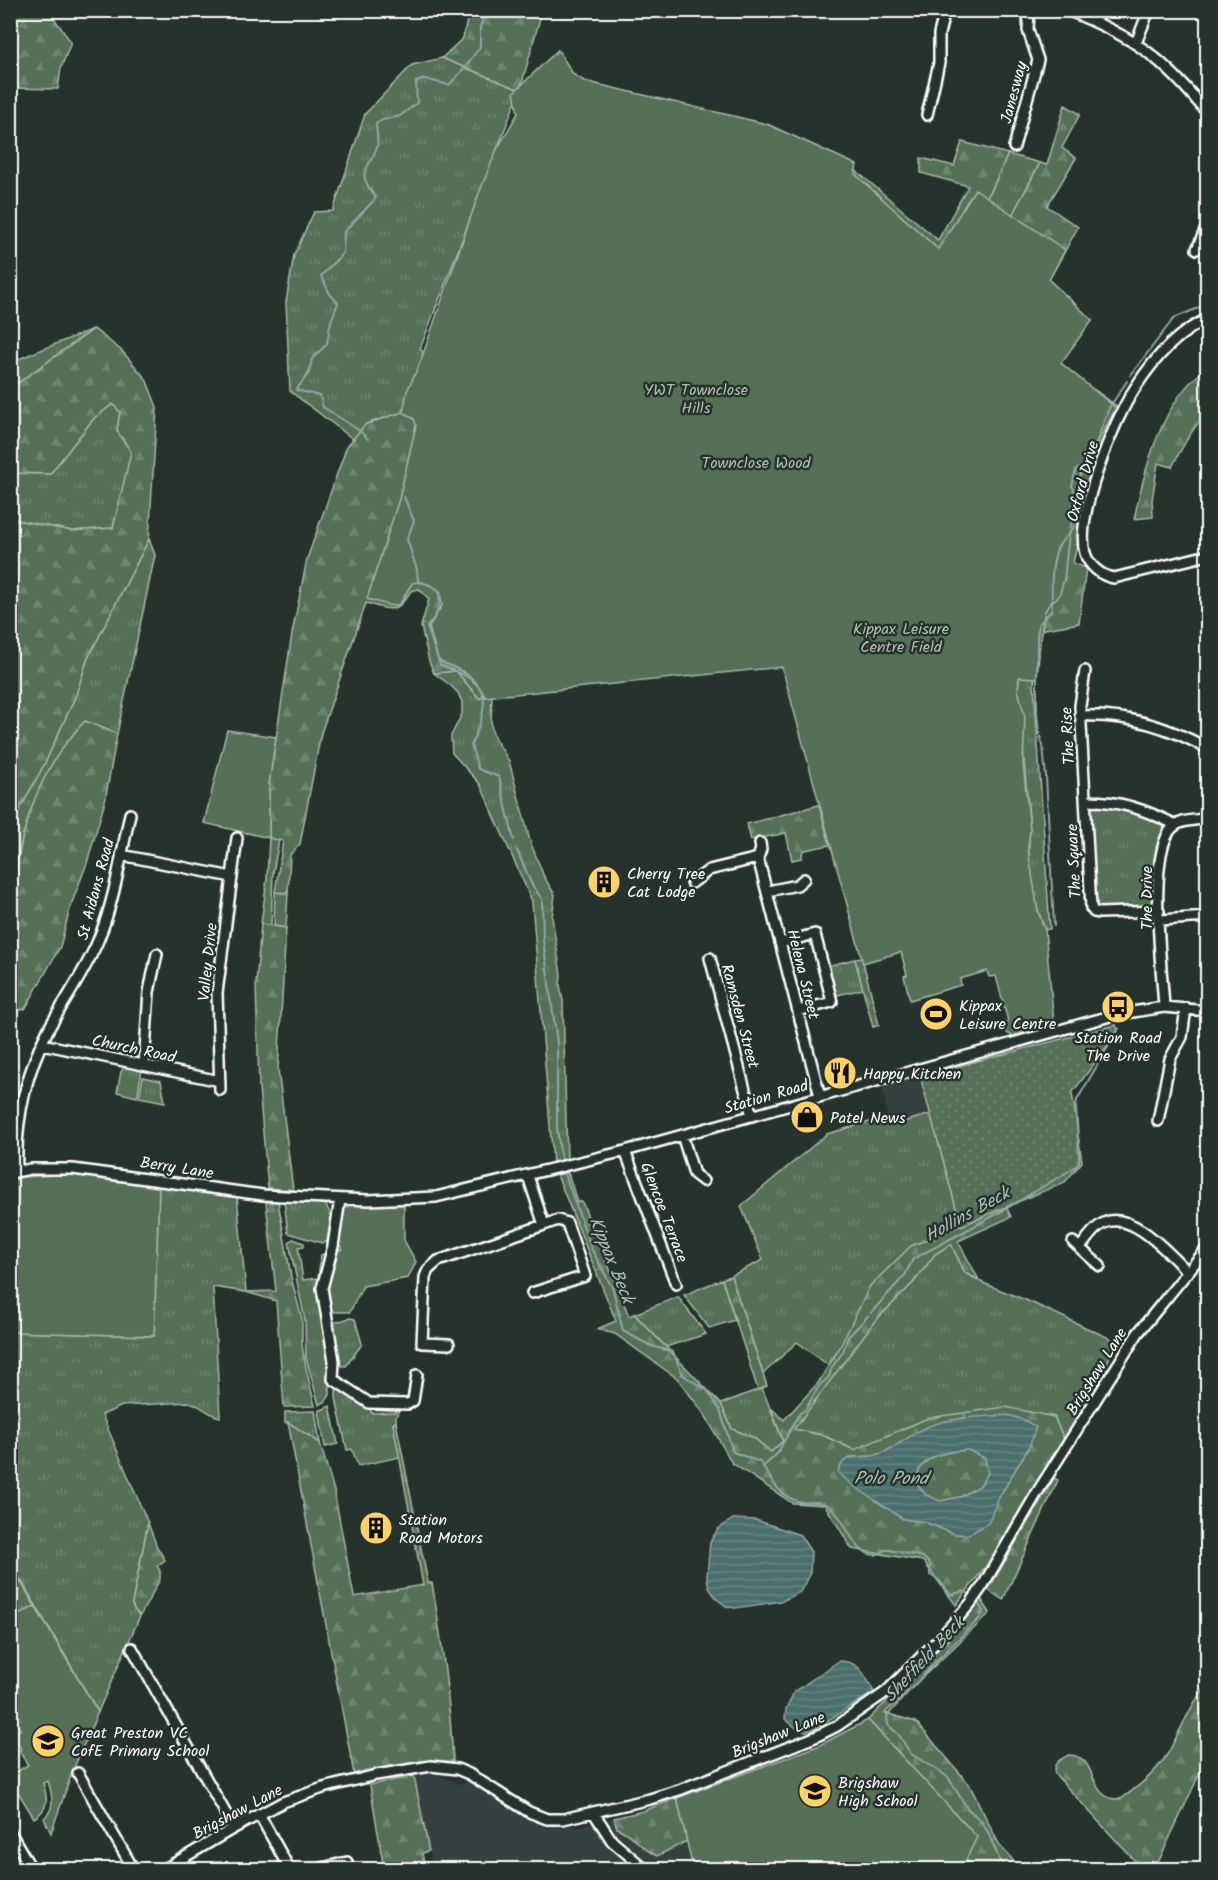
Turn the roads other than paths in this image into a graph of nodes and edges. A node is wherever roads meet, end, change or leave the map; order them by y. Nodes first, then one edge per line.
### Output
1 (945, 10) edge
2 (1029, 10) edge
3 (1067, 10) edge
4 (1149, 10) edge
5 (1136, 43) junction
6 (1208, 114) edge
7 (927, 115) dead end
8 (1014, 147) dead end
9 (1208, 224) edge
10 (1204, 238) edge
11 (1197, 249) dead end
12 (1208, 319) edge
13 (1208, 555) edge
14 (1085, 671) dead end
15 (1080, 716) junction
16 (1208, 749) edge
17 (1085, 801) junction
18 (130, 814) dead end
19 (1208, 818) edge
20 (1176, 825) junction
21 (237, 838) dead end
22 (760, 843) dead end
23 (121, 855) junction
24 (758, 858) junction
25 (232, 877) junction
26 (804, 879) dead end
27 (692, 883) dead end
28 (768, 891) junction
29 (1159, 915) junction
30 (1208, 917) edge
31 (780, 943) junction
32 (157, 954) dead end
33 (710, 958) dead end
34 (1164, 1007) junction
35 (1185, 1008) junction
36 (798, 1011) junction
37 (1208, 1011) edge
38 (42, 1044) junction
39 (144, 1065) junction
40 (220, 1085) joint
41 (820, 1096) junction
42 (752, 1116) junction
43 (1158, 1121) dead end
44 (682, 1135) junction
45 (626, 1151) junction
46 (14, 1172) edge
47 (528, 1176) junction
48 (508, 1181) joint
49 (703, 1181) dead end
50 (340, 1199) junction
51 (544, 1225) junction
52 (1208, 1247) edge
53 (1100, 1266) dead end
54 (1187, 1270) junction
55 (676, 1284) dead end
56 (532, 1293) dead end
57 (449, 1344) dead end
58 (417, 1375) dead end
59 (132, 1648) dead end
60 (78, 1773) dead end
61 (594, 1813) junction
62 (259, 1814) junction
63 (234, 1828) junction
64 (10, 1832) edge
65 (347, 1862) dead end
66 (32, 1869) edge
67 (134, 1869) edge
68 (163, 1869) edge
69 (290, 1869) edge
70 (314, 1869) edge
71 (646, 1869) edge

1 - 7 street
2 - 8 street, Janesway
3 - 5 street
4 - 5 street
5 - 6 street
9 - 10 street
10 - 11 street
12 - 13 street, Oxford Drive
14 - 15 street, The Rise
15 - 16 street
15 - 17 street, The Rise
17 - 20 street, The Square
17 - 29 street, The Square
18 - 23 street, St Aidans Road
19 - 20 street
20 - 29 street, The Drive
21 - 25 street, Valley Drive
22 - 24 street
23 - 25 street
23 - 38 street, St Aidans Road
24 - 27 street
24 - 28 street, Helena Street
25 - 40 street, Valley Drive
26 - 28 street
28 - 31 street, Helena Street
29 - 30 street
29 - 34 street, The Drive
31 - 36 street, Helena Street
31 - 36 street
32 - 39 street
33 - 42 street, Ramsden Street
34 - 35 street, Station Road
34 - 41 street, Station Road
35 - 37 street, Station Road
35 - 43 street
36 - 41 street, Helena Street
38 - 39 street, Church Road
38 - 46 street, St Aidans Road
39 - 40 street, Church Road
41 - 42 street, Station Road
42 - 44 street, Station Road
44 - 45 street, Station Road
44 - 49 street
45 - 47 street, Station Road
45 - 55 street, Glencoe Terrace
46 - 50 street, Berry Lane
47 - 48 street, Station Road
47 - 51 street
48 - 50 street, Berry Lane
50 - 58 street
51 - 56 street
51 - 57 street
52 - 54 street, Brigshaw Lane
53 - 54 street
54 - 61 street, Brigshaw Lane
59 - 63 street
60 - 67 street
61 - 62 street, Brigshaw Lane
61 - 71 street
62 - 63 street, Brigshaw Lane
62 - 69 street
63 - 68 street, Brigshaw Lane
64 - 66 street
65 - 70 street

